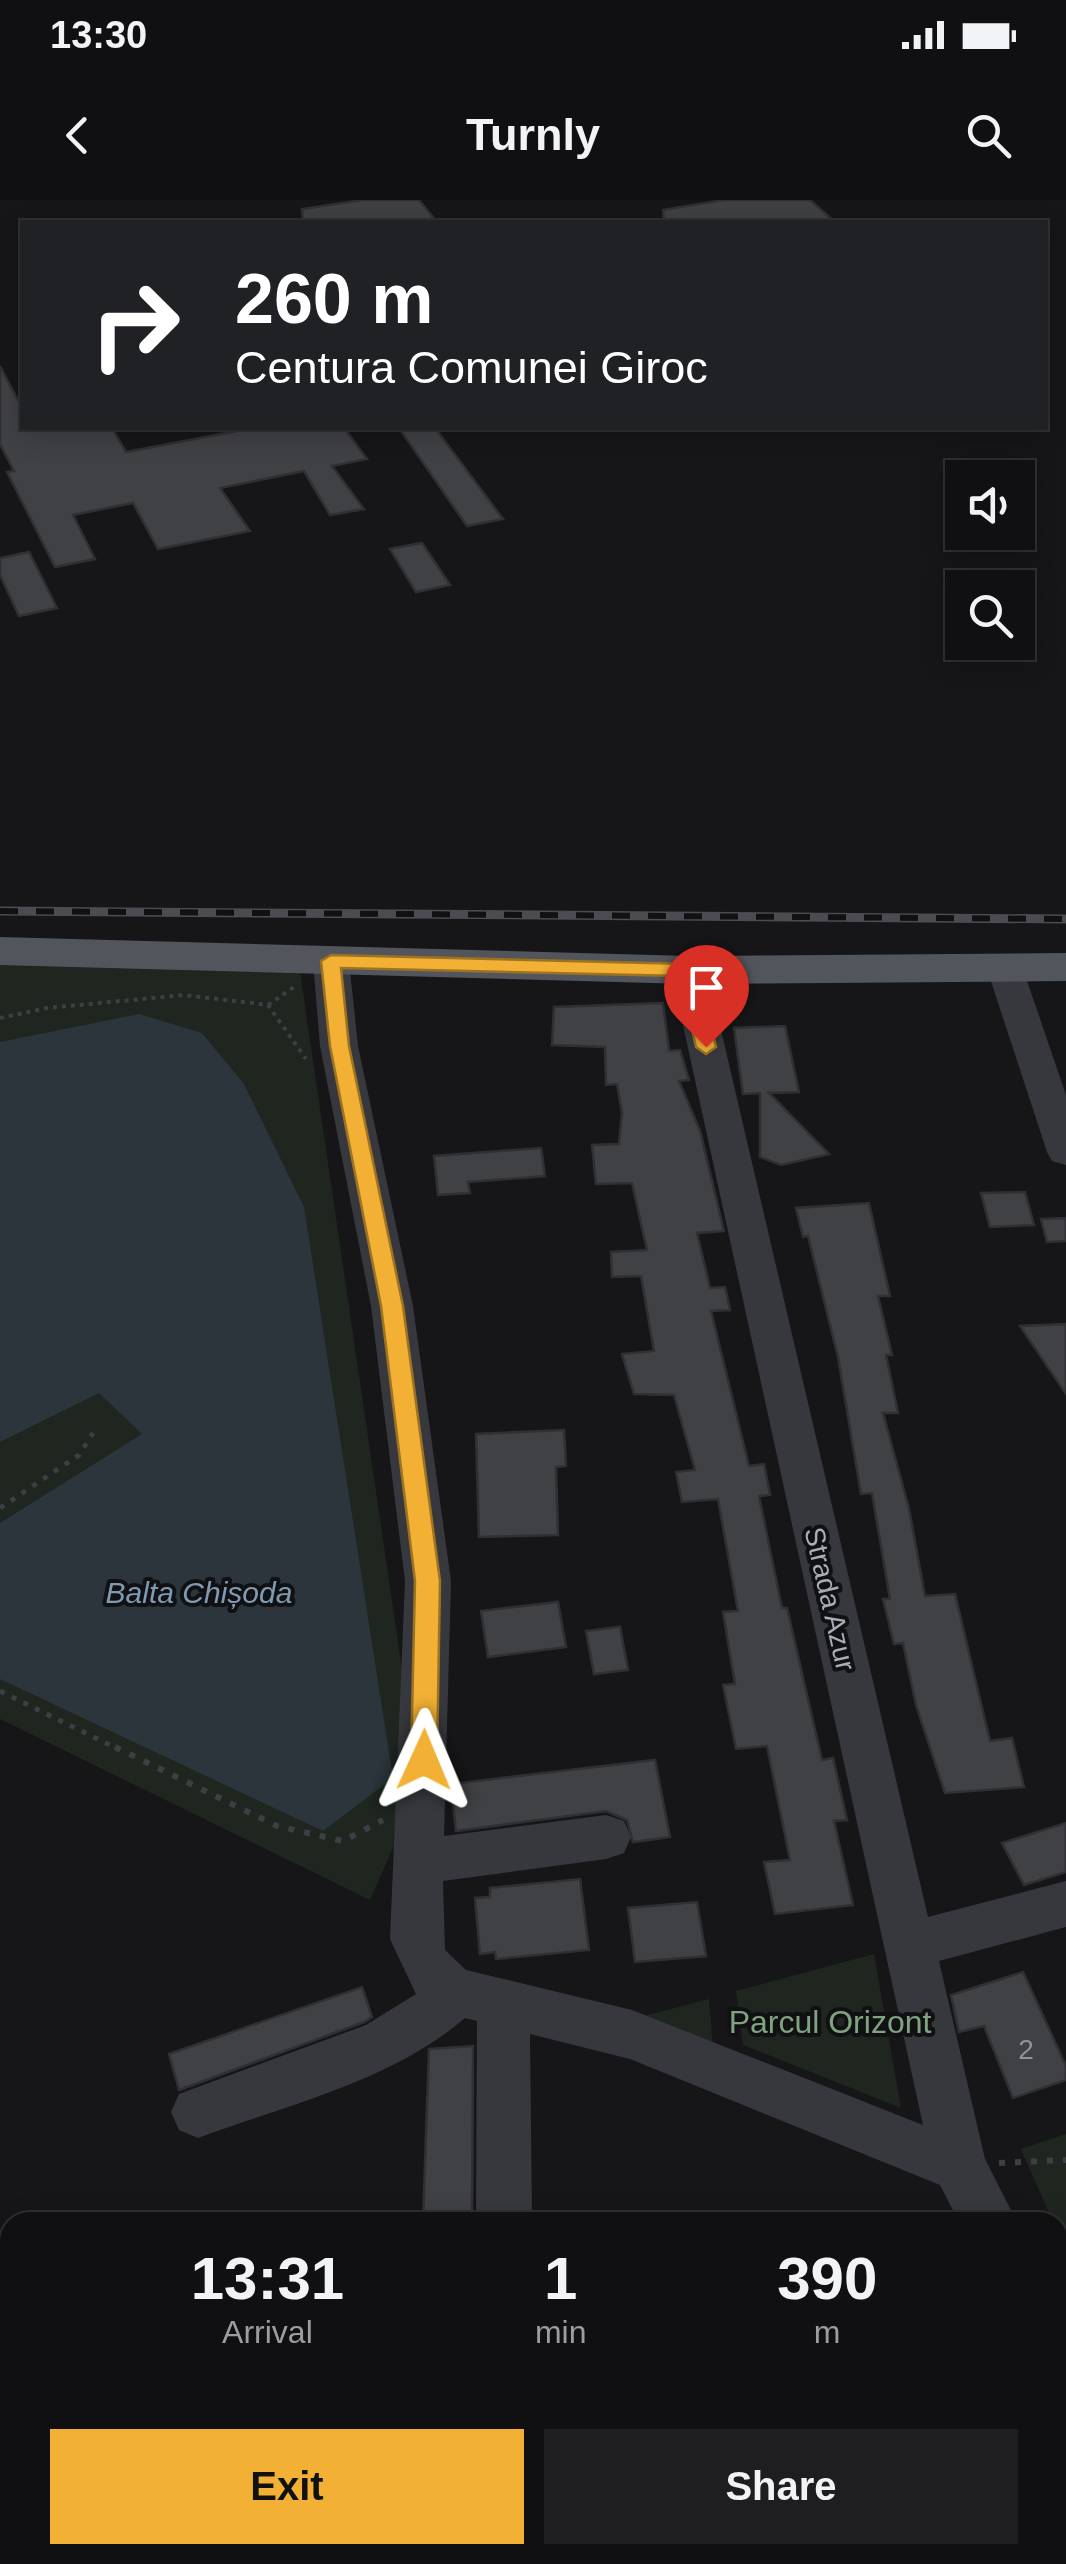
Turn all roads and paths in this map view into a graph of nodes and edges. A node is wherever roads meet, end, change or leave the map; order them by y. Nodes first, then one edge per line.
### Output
1 (0, 952) edge
2 (331, 961) junction
3 (1004, 966) junction
4 (1066, 967) edge
5 (689, 970) junction
6 (0, 1018) edge
7 (314, 1075) dead end
8 (1066, 1152) edge
9 (93, 1433) dead end
10 (0, 1508) edge
11 (0, 1691) edge
12 (397, 1813) dead end
13 (606, 1837) dead end
14 (422, 1861) junction
15 (1066, 1904) edge
16 (909, 1946) junction
17 (480, 1998) junction
18 (198, 2112) dead end
19 (1066, 2160) edge
20 (959, 2166) junction
21 (503, 2212) edge
22 (984, 2212) edge

1 - 2 main road
2 - 5 main road
2 - 14 street
3 - 4 main road
3 - 5 main road
3 - 8 street
5 - 16 street, Strada Azur
6 - 7 path
9 - 10 path
11 - 12 path
13 - 14 street
14 - 17 street
15 - 16 street
16 - 20 street, Strada Azur
17 - 18 street
17 - 20 street
17 - 21 street
19 - 20 path
20 - 22 street, Strada Azur

